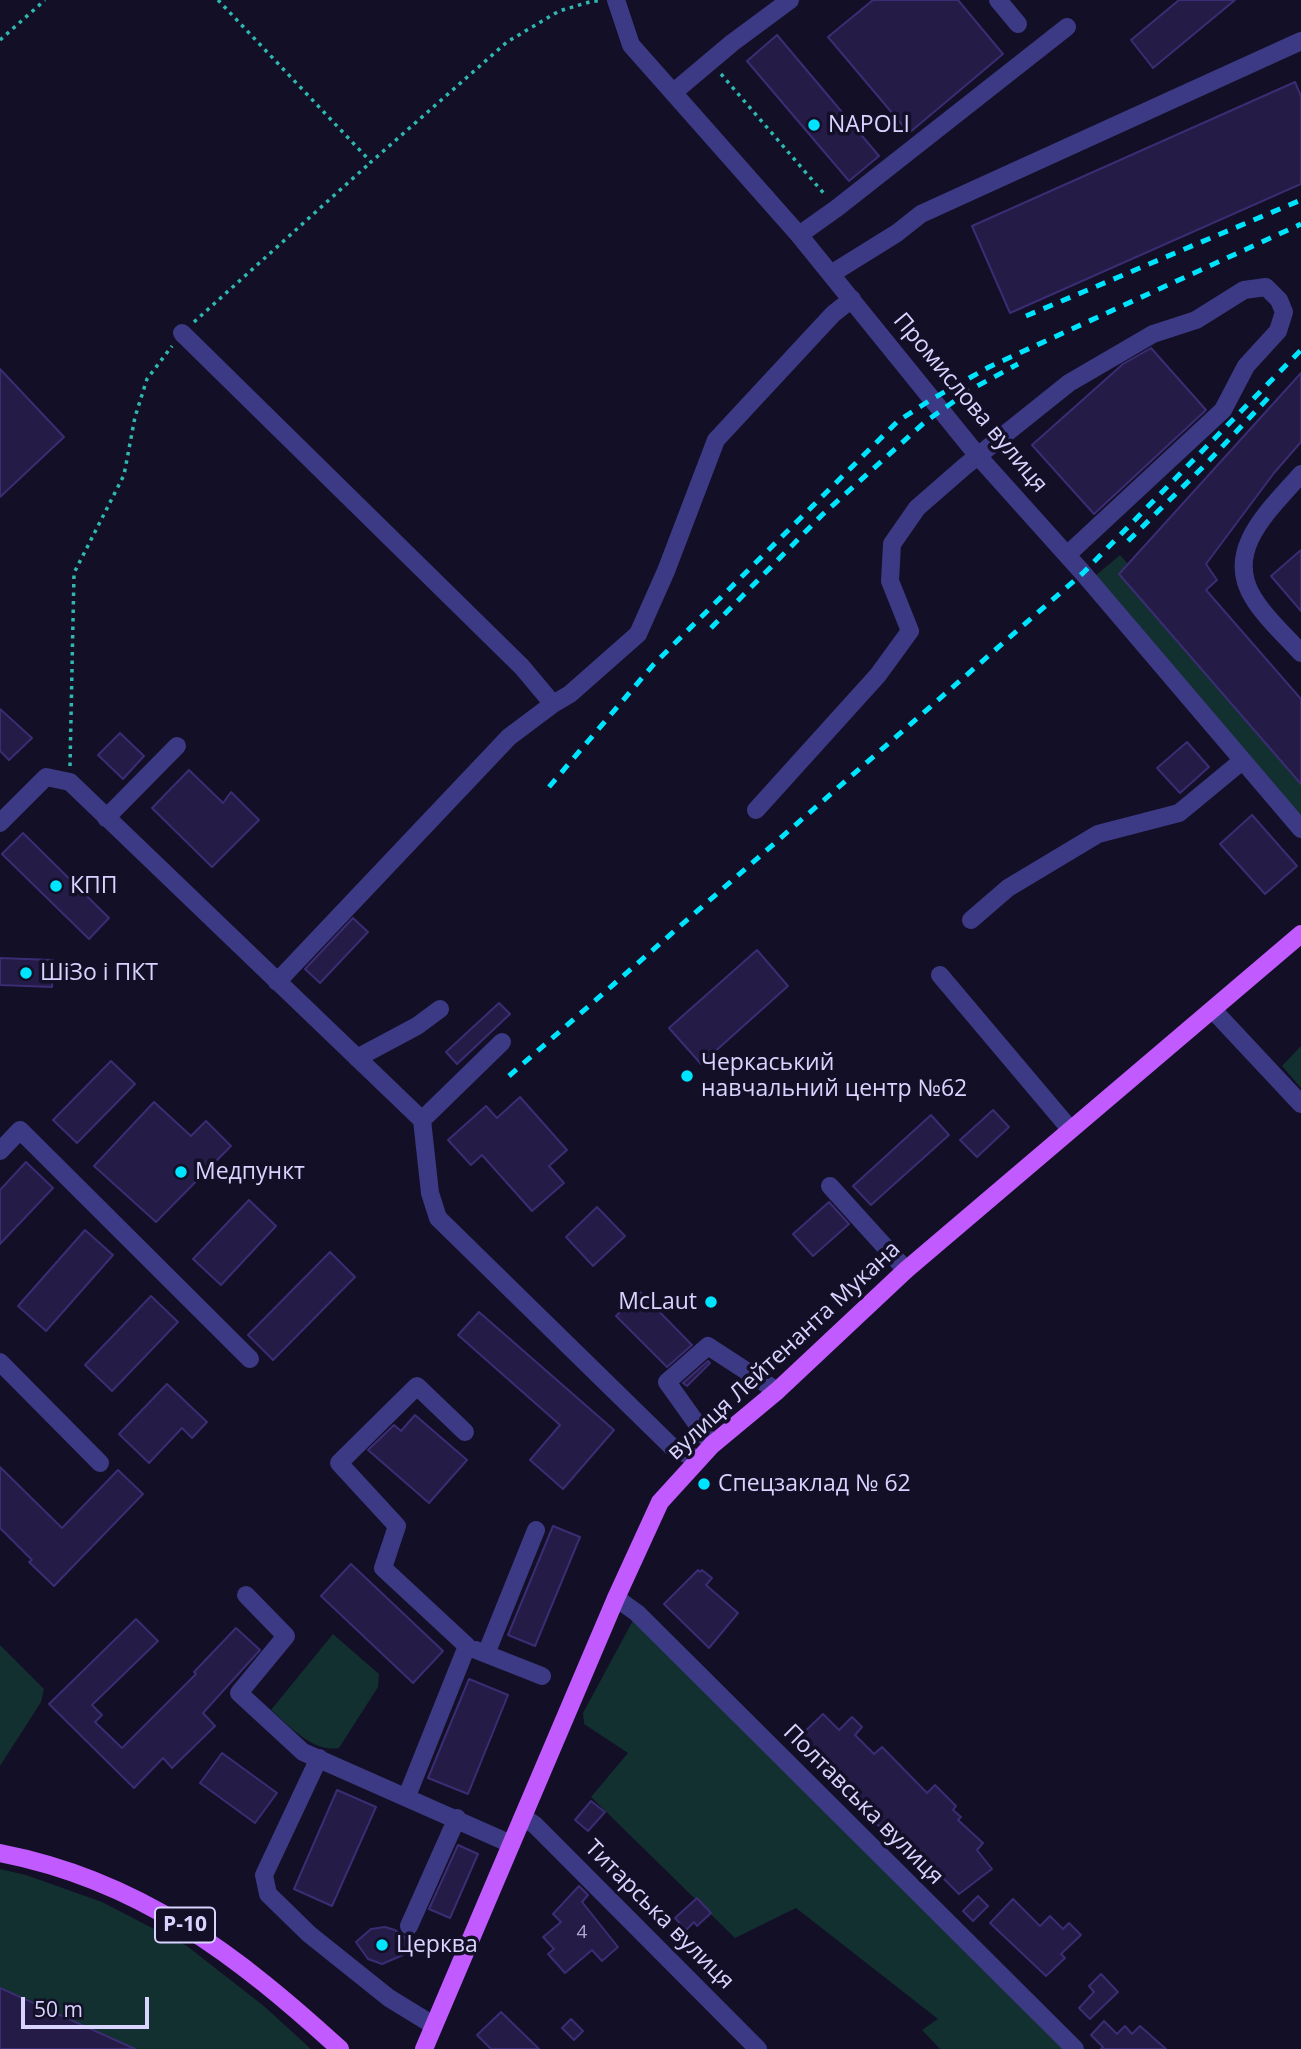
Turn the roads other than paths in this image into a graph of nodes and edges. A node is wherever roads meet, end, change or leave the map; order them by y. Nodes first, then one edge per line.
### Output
1 (790, 0) edge
2 (998, 0) edge
3 (616, 2) edge
4 (1018, 24) dead end
5 (1067, 27) dead end
6 (1301, 41) edge
7 (675, 92) junction
8 (799, 235) junction
9 (831, 274) junction
10 (852, 299) junction
11 (182, 333) road end
12 (978, 456) junction
13 (1301, 474) edge
14 (1067, 555) junction
15 (1301, 653) edge
16 (553, 704) junction
17 (177, 746) dead end
18 (1242, 761) junction
19 (756, 810) dead end
20 (106, 818) junction
21 (4, 819) edge
22 (1301, 829) edge
23 (971, 920) dead end
24 (1301, 934) edge
25 (940, 975) dead end
26 (277, 982) junction
27 (440, 1009) dead end
28 (1213, 1010) junction
29 (502, 1042) dead end
30 (357, 1058) junction
31 (1301, 1104) edge
32 (422, 1120) junction
33 (1070, 1129) junction
34 (0, 1151) edge
35 (830, 1186) dead end
36 (906, 1270) junction
37 (250, 1359) dead end
38 (0, 1362) edge
39 (777, 1391) junction
40 (465, 1432) dead end
41 (712, 1445) junction
42 (698, 1460) junction
43 (100, 1464) dead end
44 (536, 1530) dead end
45 (246, 1595) dead end
46 (616, 1598) junction
47 (467, 1646) junction
48 (486, 1654) junction
49 (542, 1676) dead end
50 (320, 1758) junction
51 (407, 1796) junction
52 (523, 1817) junction
53 (457, 1818) junction
54 (511, 1844) junction
55 (0, 1853) edge
56 (409, 1926) dead end
57 (433, 2025) junction
58 (340, 2049) edge
59 (424, 2049) edge
60 (758, 2049) edge
61 (1075, 2049) edge

1 - 7 street
2 - 4 street
3 - 7 street, Промислова вулиця
5 - 8 street
6 - 9 street
7 - 8 street, Промислова вулиця
8 - 9 street, Промислова вулиця
9 - 10 street, Промислова вулиця
10 - 12 street, Промислова вулиця
10 - 16 street
11 - 16 street
12 - 14 street, Промислова вулиця
12 - 14 street
12 - 19 street
13 - 15 street
14 - 18 street, Промислова вулиця
16 - 26 street
17 - 20 street
18 - 22 street, Промислова вулиця
18 - 23 street
20 - 21 street
20 - 26 street
24 - 28 main road, вулиця Лейтенанта Мукана
25 - 33 street
26 - 30 street
27 - 30 street
28 - 31 street
28 - 33 main road, вулиця Лейтенанта Мукана
29 - 32 street
30 - 32 street
32 - 42 street
33 - 36 main road, вулиця Лейтенанта Мукана
34 - 37 street
35 - 36 street
36 - 39 main road, вулиця Лейтенанта Мукана
38 - 43 street
39 - 41 main road, вулиця Лейтенанта Мукана
39 - 41 street
40 - 47 street
41 - 42 main road, вулиця Лейтенанта Мукана
42 - 46 main road, вулиця Лейтенанта Мукана
44 - 48 street
45 - 50 street
46 - 52 main road, вулиця Лейтенанта Мукана
46 - 61 street, Полтавська вулиця
47 - 48 street
47 - 51 street
48 - 49 street
50 - 51 street
50 - 57 street
51 - 53 street
52 - 54 main road, вулиця Лейтенанта Мукана
52 - 60 street, Титарська вулиця
53 - 54 street
53 - 56 street
54 - 57 main road, вулиця Лейтенанта Мукана
55 - 58 main road, Р-10
57 - 59 main road, вулиця Лейтенанта Мукана

